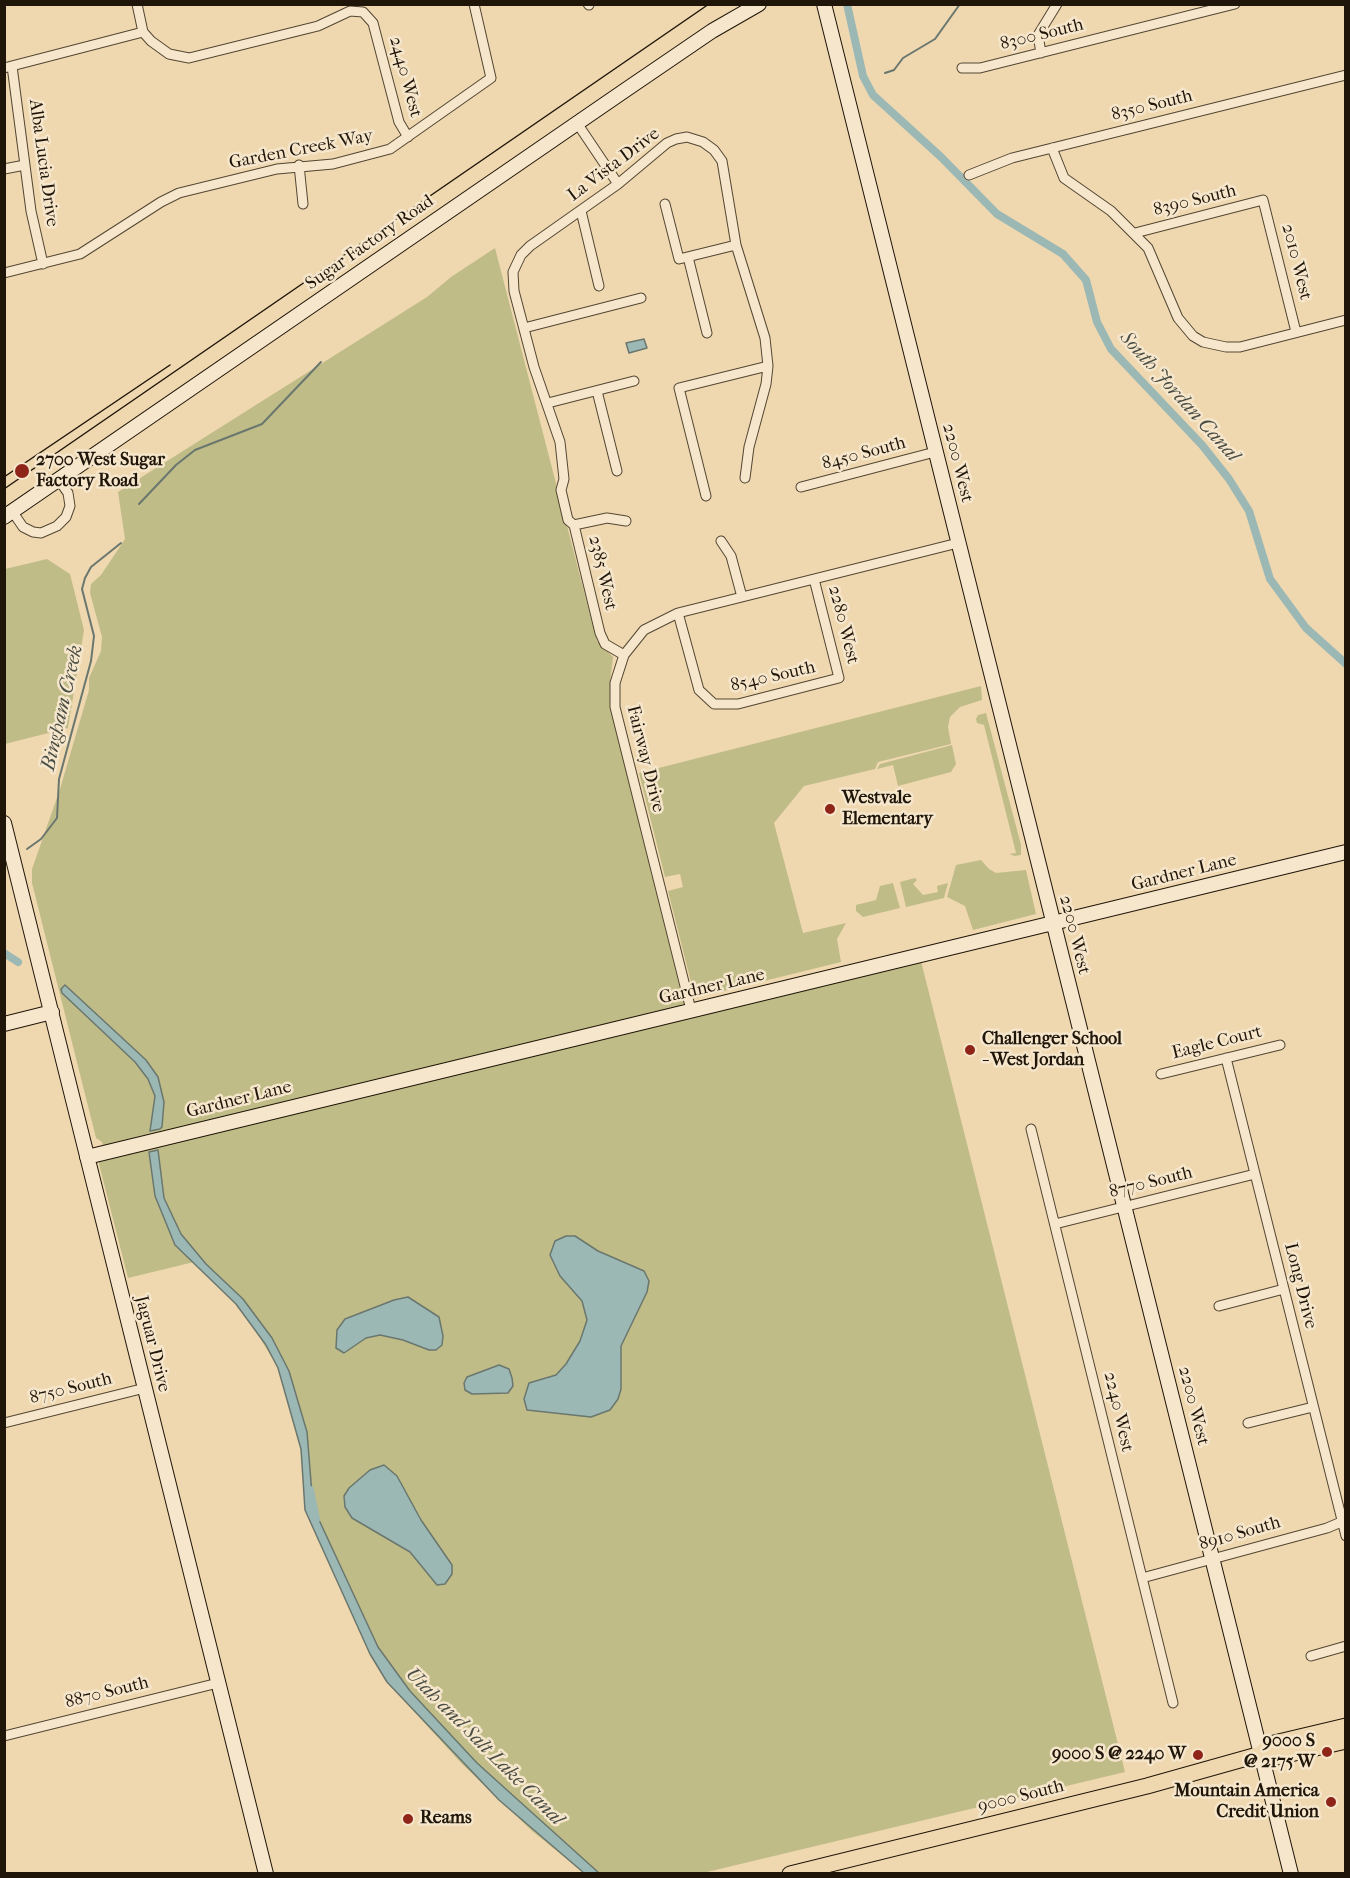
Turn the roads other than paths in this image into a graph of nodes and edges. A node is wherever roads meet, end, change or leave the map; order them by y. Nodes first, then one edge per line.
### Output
1 (136, 4) edge
2 (474, 4) edge
3 (759, 4) edge
4 (824, 4) edge
5 (1057, 4) edge
6 (1235, 4) edge
7 (143, 32) junction
8 (1041, 53) junction
9 (8, 67) edge
10 (962, 68) dead end
11 (1346, 75) edge
12 (577, 123) junction
13 (408, 137) junction
14 (1052, 148) junction
15 (25, 165) junction
16 (299, 165) junction
17 (4, 169) edge
18 (969, 175) dead end
19 (618, 184) junction
20 (1263, 200) joint
21 (303, 204) dead end
22 (665, 204) dead end
23 (581, 211) junction
24 (1135, 233) junction
25 (736, 245) junction
26 (684, 258) junction
27 (43, 264) junction
28 (4, 273) edge
29 (599, 286) dead end
30 (641, 298) dead end
31 (1346, 320) edge
32 (524, 328) junction
33 (1296, 332) junction
34 (707, 333) dead end
35 (768, 366) junction
36 (634, 381) dead end
37 (597, 391) junction
38 (548, 403) junction
39 (935, 452) junction
40 (617, 471) dead end
41 (745, 478) dead end
42 (58, 480) junction
43 (801, 487) dead end
44 (561, 490) joint
45 (706, 496) dead end
46 (8, 514) edge
47 (626, 521) dead end
48 (574, 525) junction
49 (721, 542) dead end
50 (958, 543) junction
51 (814, 579) junction
52 (742, 597) junction
53 (678, 613) junction
54 (624, 655) junction
55 (839, 678) joint
56 (4, 823) edge
57 (1346, 852) edge
58 (1053, 923) junction
59 (691, 1010) junction
60 (52, 1012) junction
61 (4, 1024) edge
62 (1280, 1045) dead end
63 (1226, 1058) junction
64 (1161, 1074) dead end
65 (1031, 1129) dead end
66 (87, 1157) junction
67 (1255, 1174) junction
68 (1124, 1206) junction
69 (1055, 1224) junction
70 (1284, 1289) junction
71 (1219, 1306) dead end
72 (145, 1388) junction
73 (1313, 1407) junction
74 (4, 1423) edge
75 (1248, 1423) dead end
76 (1344, 1521) edge
77 (1346, 1536) edge
78 (1212, 1559) junction
79 (1142, 1578) junction
80 (1346, 1646) edge
81 (1311, 1656) dead end
82 (218, 1683) junction
83 (1173, 1703) dead end
84 (1346, 1726) edge
85 (4, 1736) edge
86 (1346, 1741) edge
87 (1261, 1754) junction
88 (266, 1874) edge
89 (790, 1874) edge
90 (1291, 1874) edge

1 - 7 street
2 - 13 street, Garden Creek Way
3 - 12 street, Sugar Factory Road
4 - 39 street, 2200 West
5 - 8 street
6 - 8 street, 8300 South
7 - 9 street
7 - 13 street, 2440 West
8 - 10 street, 8300 South
9 - 15 street, Alba Lucia Drive
11 - 14 street, 8350 South
12 - 19 street
12 - 42 street, Sugar Factory Road
13 - 16 street, Garden Creek Way
14 - 18 street, 8350 South
14 - 24 street
15 - 17 street
15 - 27 street, Alba Lucia Drive
16 - 21 street
16 - 27 street, Garden Creek Way
19 - 23 street, La Vista Drive
19 - 25 street, La Vista Drive
20 - 24 street, 8390 South
20 - 33 street, 2010 West
22 - 26 street
23 - 29 street
23 - 32 street, La Vista Drive
24 - 33 street
25 - 26 street
25 - 35 street, La Vista Drive
26 - 34 street
27 - 28 street, Garden Creek Way
30 - 32 street
31 - 33 street
32 - 38 street, La Vista Drive
35 - 41 street, La Vista Drive
35 - 45 street
36 - 37 street
37 - 38 street
37 - 40 street
38 - 44 street, La Vista Drive
39 - 43 street, 8450 South
39 - 50 street, 2200 West
42 - 46 street, Sugar Factory Road
42 - 46 street
44 - 48 street, 2385 West
47 - 48 street
48 - 54 street, 2385 West
49 - 52 street
50 - 51 street, Fairway Drive
50 - 58 street, 2200 West
51 - 52 street, Fairway Drive
51 - 55 street, 2280 West
52 - 53 street, Fairway Drive
53 - 54 street, Fairway Drive
53 - 55 street, 8540 South
54 - 59 street, Fairway Drive
56 - 60 street, Jaguar Drive
57 - 58 street, Gardner Lane
58 - 59 street, Gardner Lane
58 - 68 street, 2200 West
59 - 66 street, Gardner Lane
60 - 61 street
60 - 66 street, Jaguar Drive
62 - 63 street, Eagle Court
63 - 64 street, Eagle Court
63 - 67 street, Long Drive
65 - 69 street, 2240 West
66 - 72 street, Jaguar Drive
67 - 68 street, 8770 South
67 - 70 street, Long Drive
68 - 69 street, 8770 South
68 - 78 street, 2200 West
69 - 79 street, 2240 West
70 - 71 street
70 - 73 street, Long Drive
72 - 74 street, 8750 South
72 - 82 street, Jaguar Drive
73 - 75 street
73 - 76 street, Long Drive
76 - 77 street, Long Drive
76 - 78 street, 8910 South
78 - 79 street, 8910 South
78 - 87 street, 2200 West
79 - 83 street, 2240 West
80 - 81 street
82 - 85 street, 8870 South
82 - 88 street, Jaguar Drive
84 - 87 main road, 9000 South
86 - 87 main road, 9000 South
87 - 89 main road, 9000 South
87 - 90 street, 2200 West

